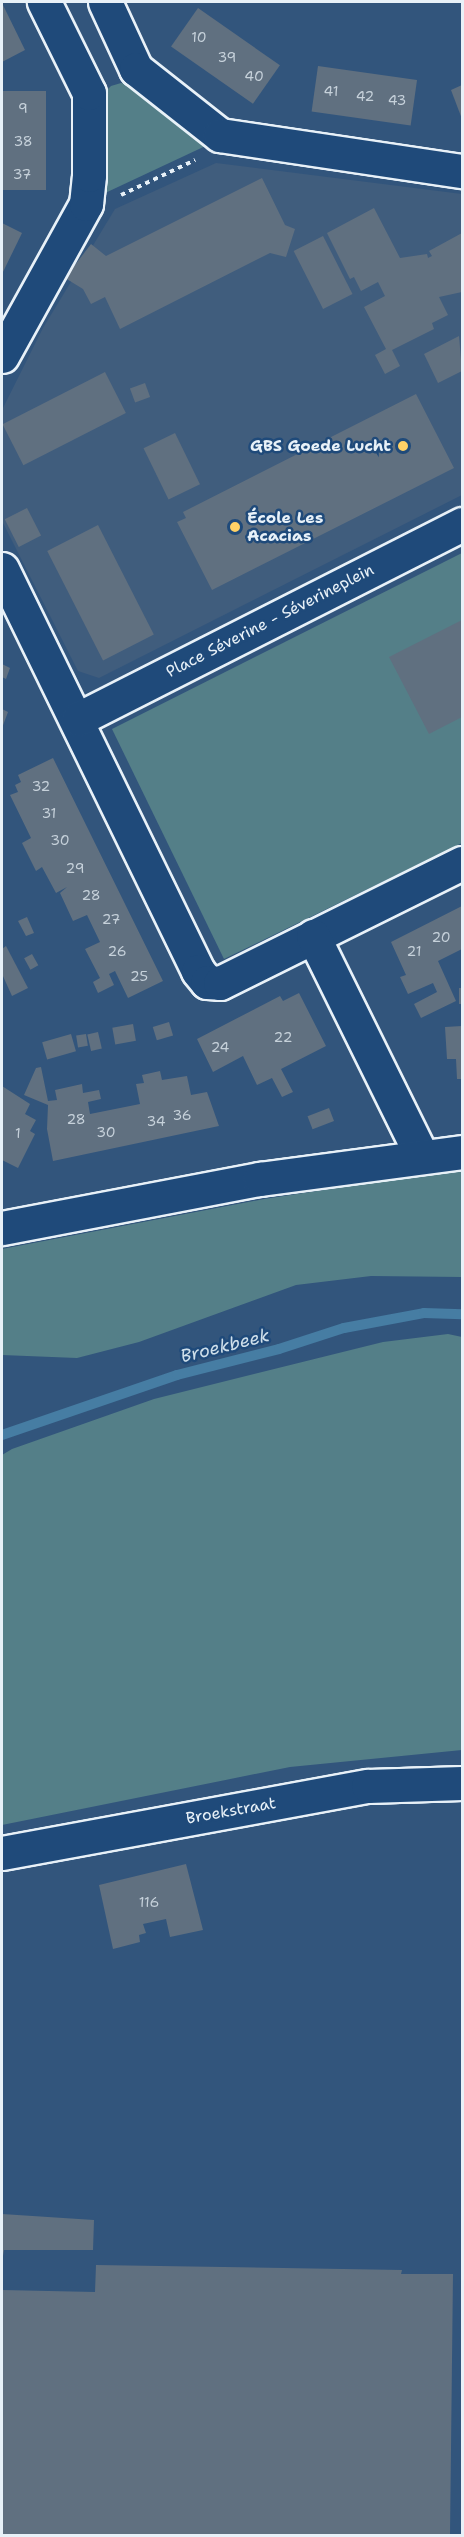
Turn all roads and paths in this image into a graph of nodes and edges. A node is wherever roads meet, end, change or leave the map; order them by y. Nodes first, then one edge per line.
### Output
1 (44, 2) edge
2 (105, 2) edge
3 (249, 142) junction
4 (462, 171) edge
5 (86, 204) junction
6 (2, 356) edge
7 (462, 524) edge
8 (2, 569) edge
9 (78, 719) junction
10 (462, 863) edge
11 (314, 936) junction
12 (462, 1152) edge
13 (421, 1155) junction
14 (2, 1228) edge
15 (462, 1783) edge
16 (2, 1853) edge

1 - 5 street
2 - 3 street
3 - 4 street
3 - 5 path
5 - 6 street
7 - 9 street, Place Séverine - Séverineplein
8 - 9 street
9 - 11 street
10 - 11 street
11 - 13 street
12 - 13 street
13 - 14 street
15 - 16 street, Broekstraat

